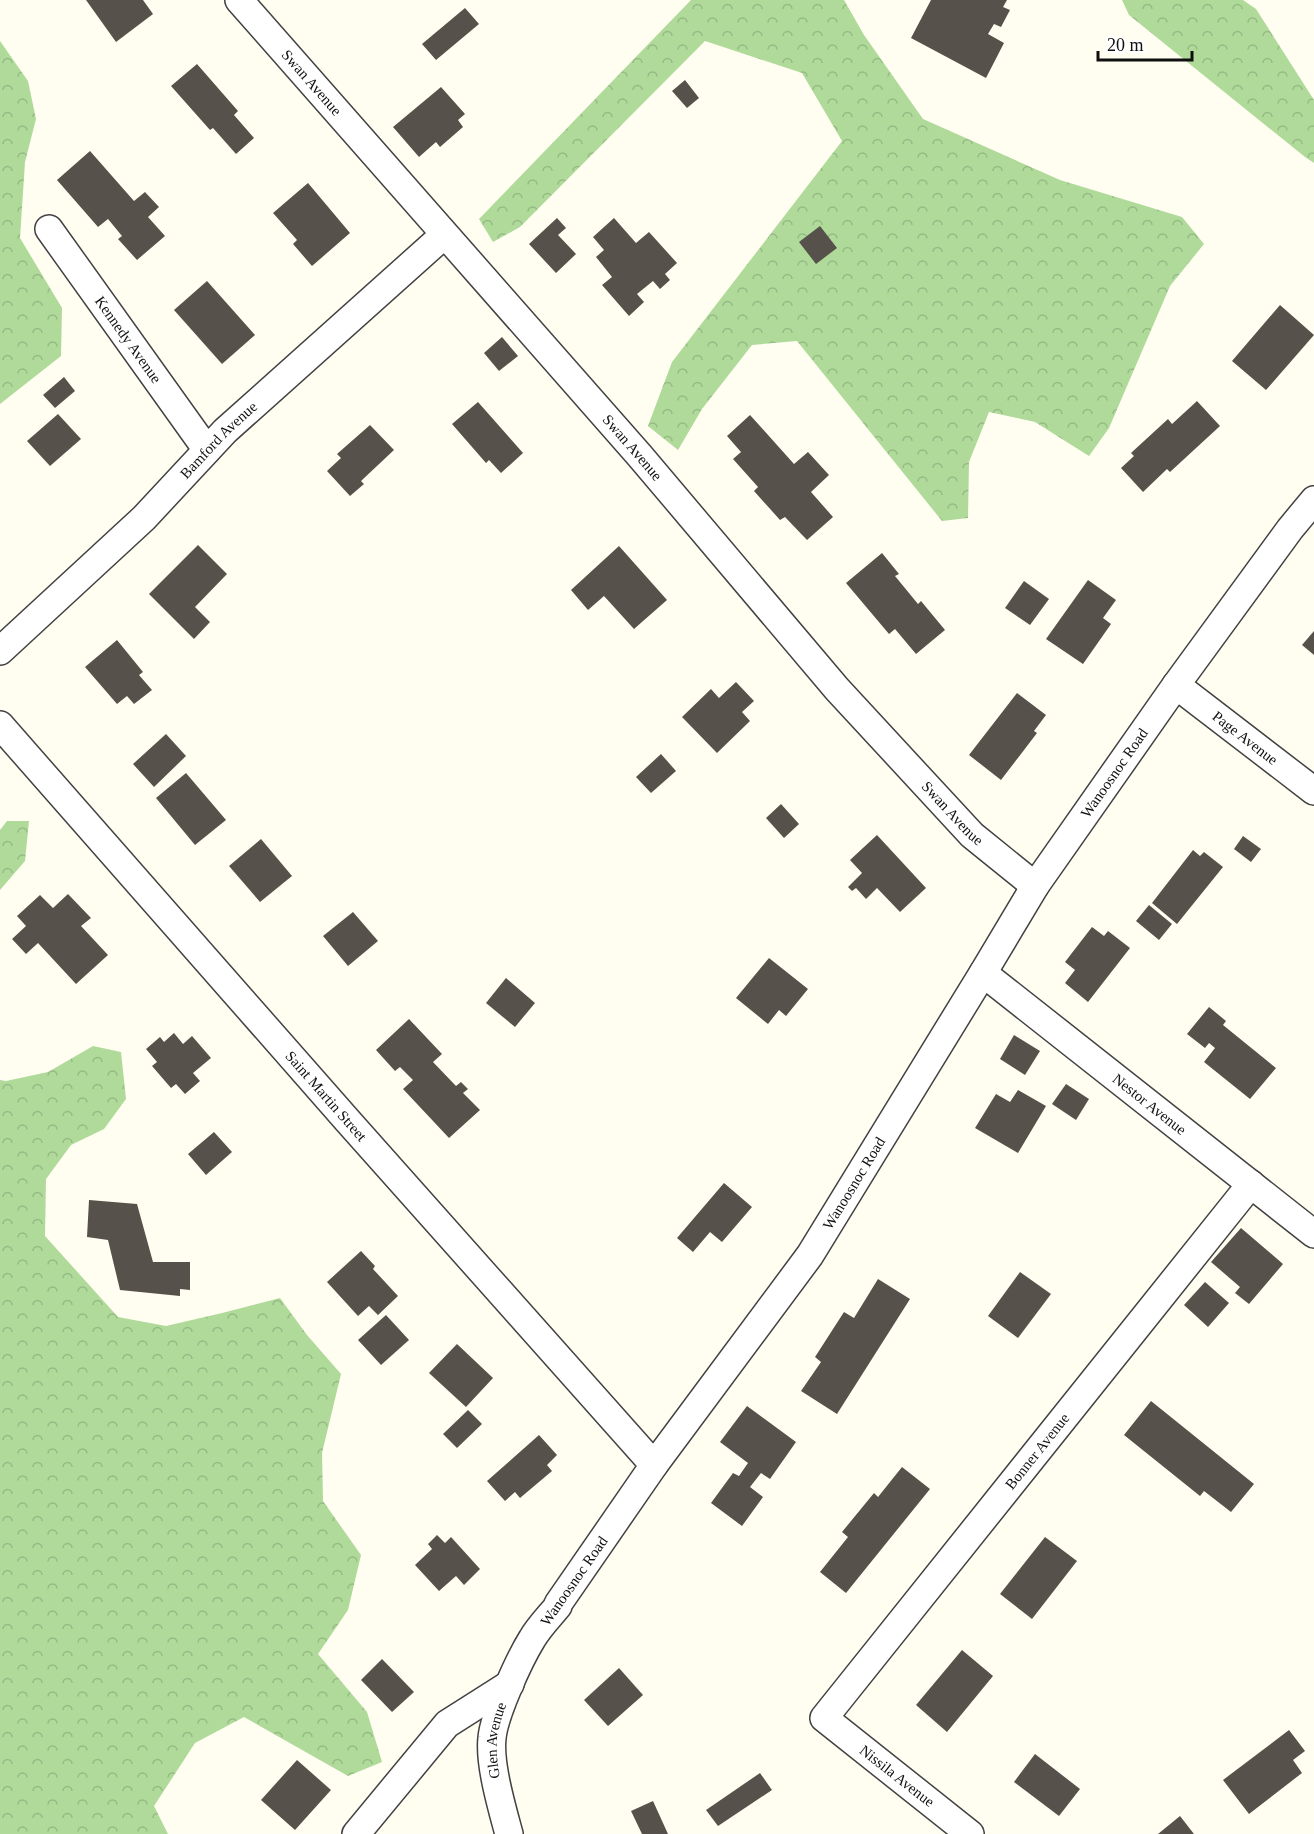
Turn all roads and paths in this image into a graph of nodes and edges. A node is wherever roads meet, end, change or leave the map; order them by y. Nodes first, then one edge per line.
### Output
1 (239, 0) edge
2 (49, 230) dead end
3 (444, 235) junction
4 (207, 450) junction
5 (1314, 500) edge
6 (0, 651) edge
7 (1176, 685) junction
8 (0, 726) edge
9 (1314, 791) edge
10 (1035, 886) junction
11 (983, 973) junction
12 (1251, 1184) junction
13 (1314, 1234) edge
14 (654, 1465) junction
15 (510, 1684) junction
16 (824, 1718) joint
17 (356, 1834) edge
18 (509, 1834) edge
19 (970, 1834) edge

1 - 3 street, Swan Avenue
2 - 4 street, Kennedy Avenue
3 - 4 street, Bamford Avenue
3 - 10 street, Swan Avenue
4 - 6 street, Bamford Avenue
5 - 7 street, Wanoosnoc Road
7 - 9 street, Page Avenue
7 - 10 street, Wanoosnoc Road
8 - 14 street, Saint Martin Street
10 - 11 street, Wanoosnoc Road
11 - 12 street, Nestor Avenue
11 - 14 street, Wanoosnoc Road
12 - 13 street, Nestor Avenue
12 - 16 street, Bonner Avenue
14 - 15 street, Wanoosnoc Road
15 - 17 street
15 - 18 street, Glen Avenue
16 - 19 street, Nissila Avenue

